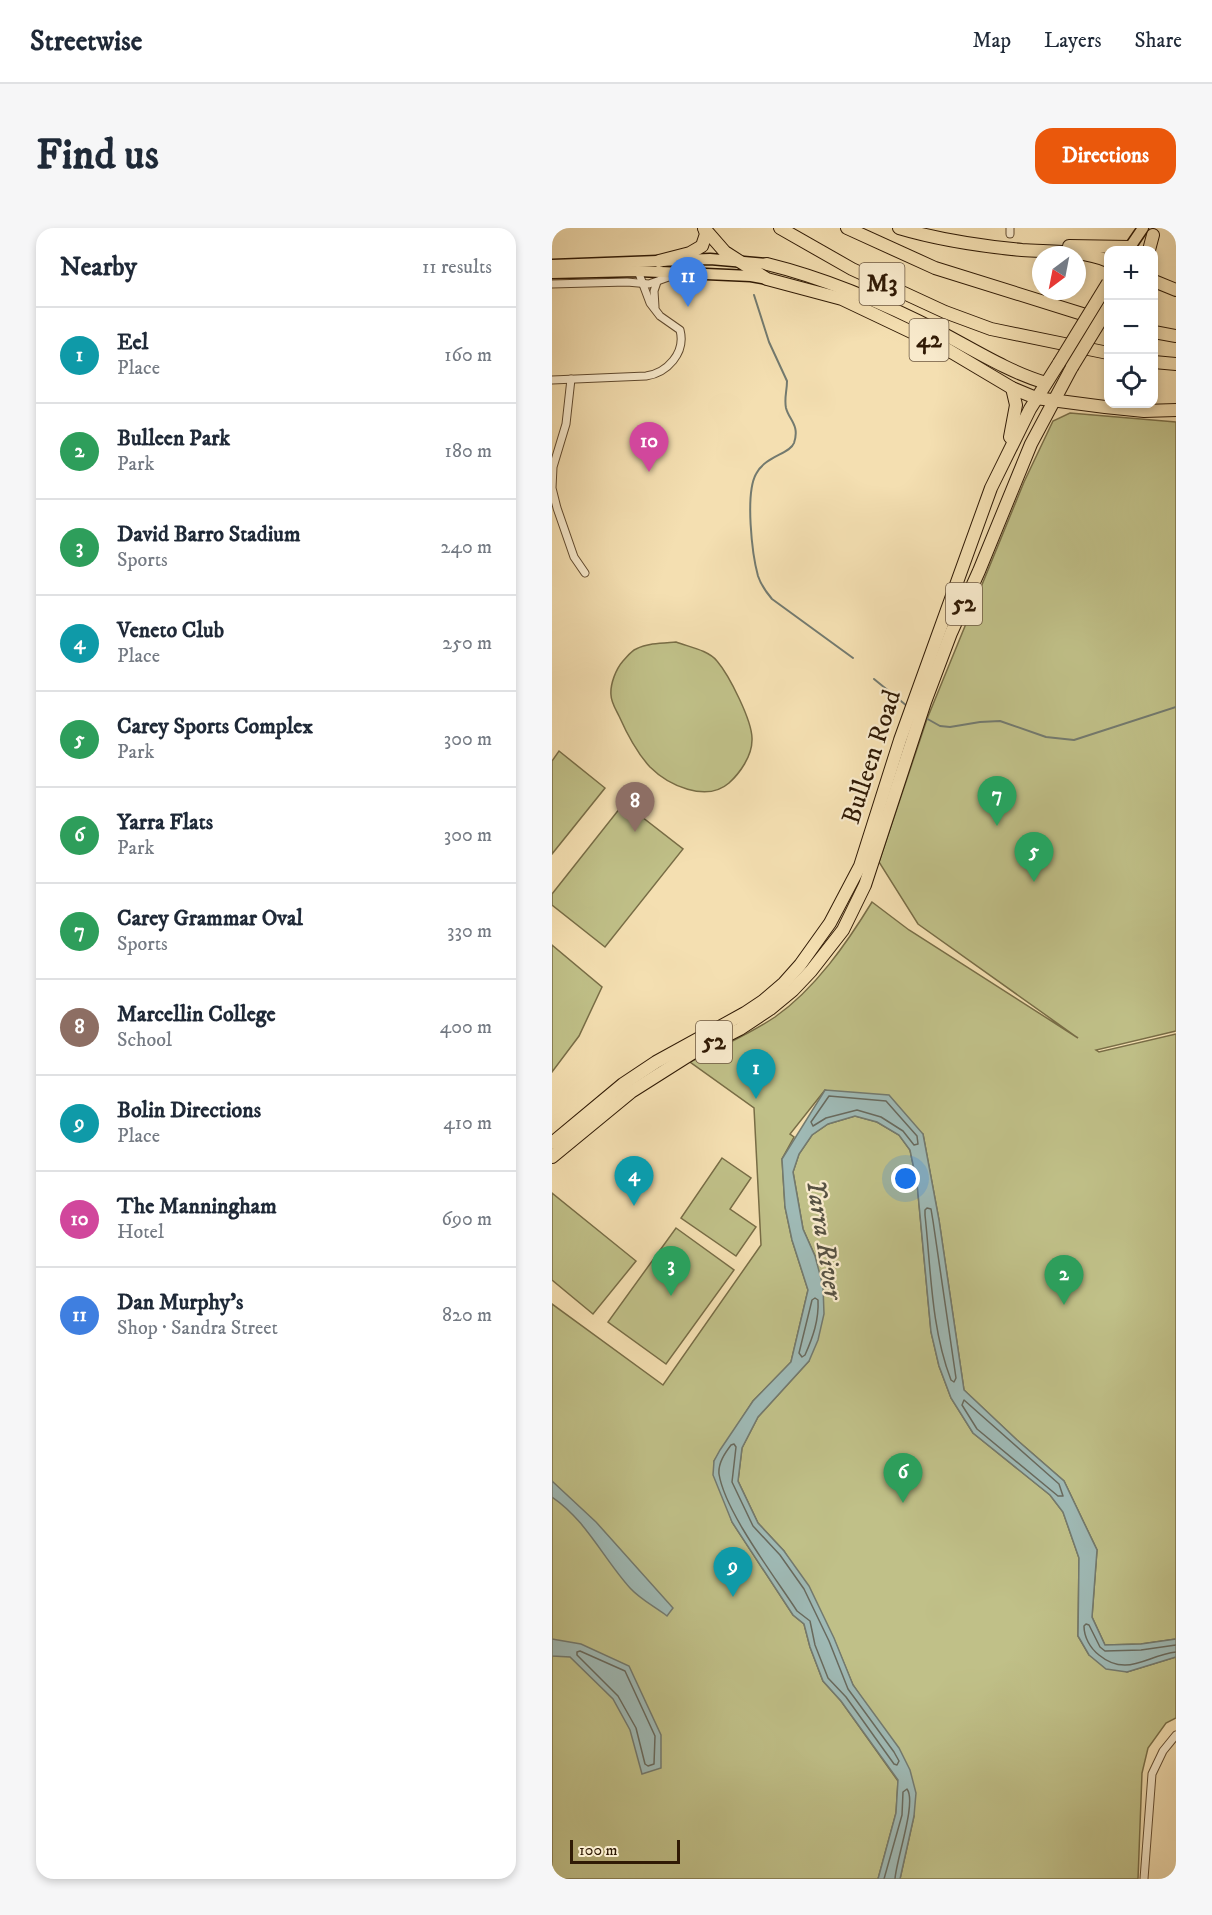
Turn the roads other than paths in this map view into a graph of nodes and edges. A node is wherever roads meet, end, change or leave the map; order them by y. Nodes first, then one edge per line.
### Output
1 (704, 228) edge
2 (780, 228) edge
3 (847, 228) edge
4 (857, 228) edge
5 (899, 228) edge
6 (1151, 230) edge
7 (1132, 246) edge
8 (1145, 246) edge
9 (1149, 246) edge
10 (987, 247) junction
11 (1104, 249) edge
12 (1104, 260) edge
13 (659, 261) junction
14 (736, 261) junction
15 (767, 264) joint
16 (552, 265) edge
17 (935, 268) junction
18 (638, 271) junction
19 (552, 273) edge
20 (679, 273) junction
21 (715, 275) junction
22 (767, 279) junction
23 (657, 282) junction
24 (1158, 282) edge
25 (642, 283) junction
26 (552, 284) edge
27 (1104, 290) edge
28 (1176, 290) edge
29 (655, 309) junction
30 (1104, 314) edge
31 (1104, 321) edge
32 (1158, 333) edge
33 (1176, 336) edge
34 (1104, 352) edge
35 (1158, 362) edge
36 (1176, 364) edge
37 (571, 379) junction
38 (552, 380) edge
39 (1046, 383) junction
40 (1012, 388) junction
41 (1036, 398) junction
42 (1052, 401) junction
43 (1176, 410) edge
44 (1007, 453) junction
45 (585, 573) dead end
46 (906, 742) junction
47 (552, 1143) edge
48 (552, 1157) edge
49 (1176, 1735) edge
50 (1144, 1879) edge

1 - 13 highway
1 - 14 highway
2 - 34 highway, M3
3 - 17 highway, M3
4 - 17 highway, M3
5 - 10 highway
6 - 7 main road
6 - 8 main road
6 - 9 highway
10 - 11 highway
10 - 12 highway
13 - 14 main road, 42
13 - 16 main road, 42
13 - 21 main road
14 - 15 main road, 42
14 - 22 highway
15 - 39 highway, 42
17 - 31 highway, M3
18 - 19 main road, 42
18 - 20 main road, 42
18 - 25 street
20 - 21 main road, 42
20 - 23 street
21 - 22 main road, 42
22 - 40 highway, 42
23 - 25 street
23 - 29 street
24 - 28 highway
25 - 26 street
25 - 29 street
27 - 39 highway, Bulleen Road, bridge
29 - 37 street
30 - 42 highway, Bulleen Road, bridge
32 - 33 highway
35 - 36 highway
37 - 38 street
37 - 45 street
39 - 41 highway, Bulleen Road / 52
40 - 41 highway, 42
40 - 44 highway
41 - 42 highway, 42
41 - 44 highway, Bulleen Road / 52
42 - 43 highway
42 - 46 highway, Bulleen Road / 52
44 - 46 highway, Bulleen Road / 52
46 - 47 highway, Bulleen Road / 52
46 - 48 highway, Bulleen Road / 52
49 - 50 street

